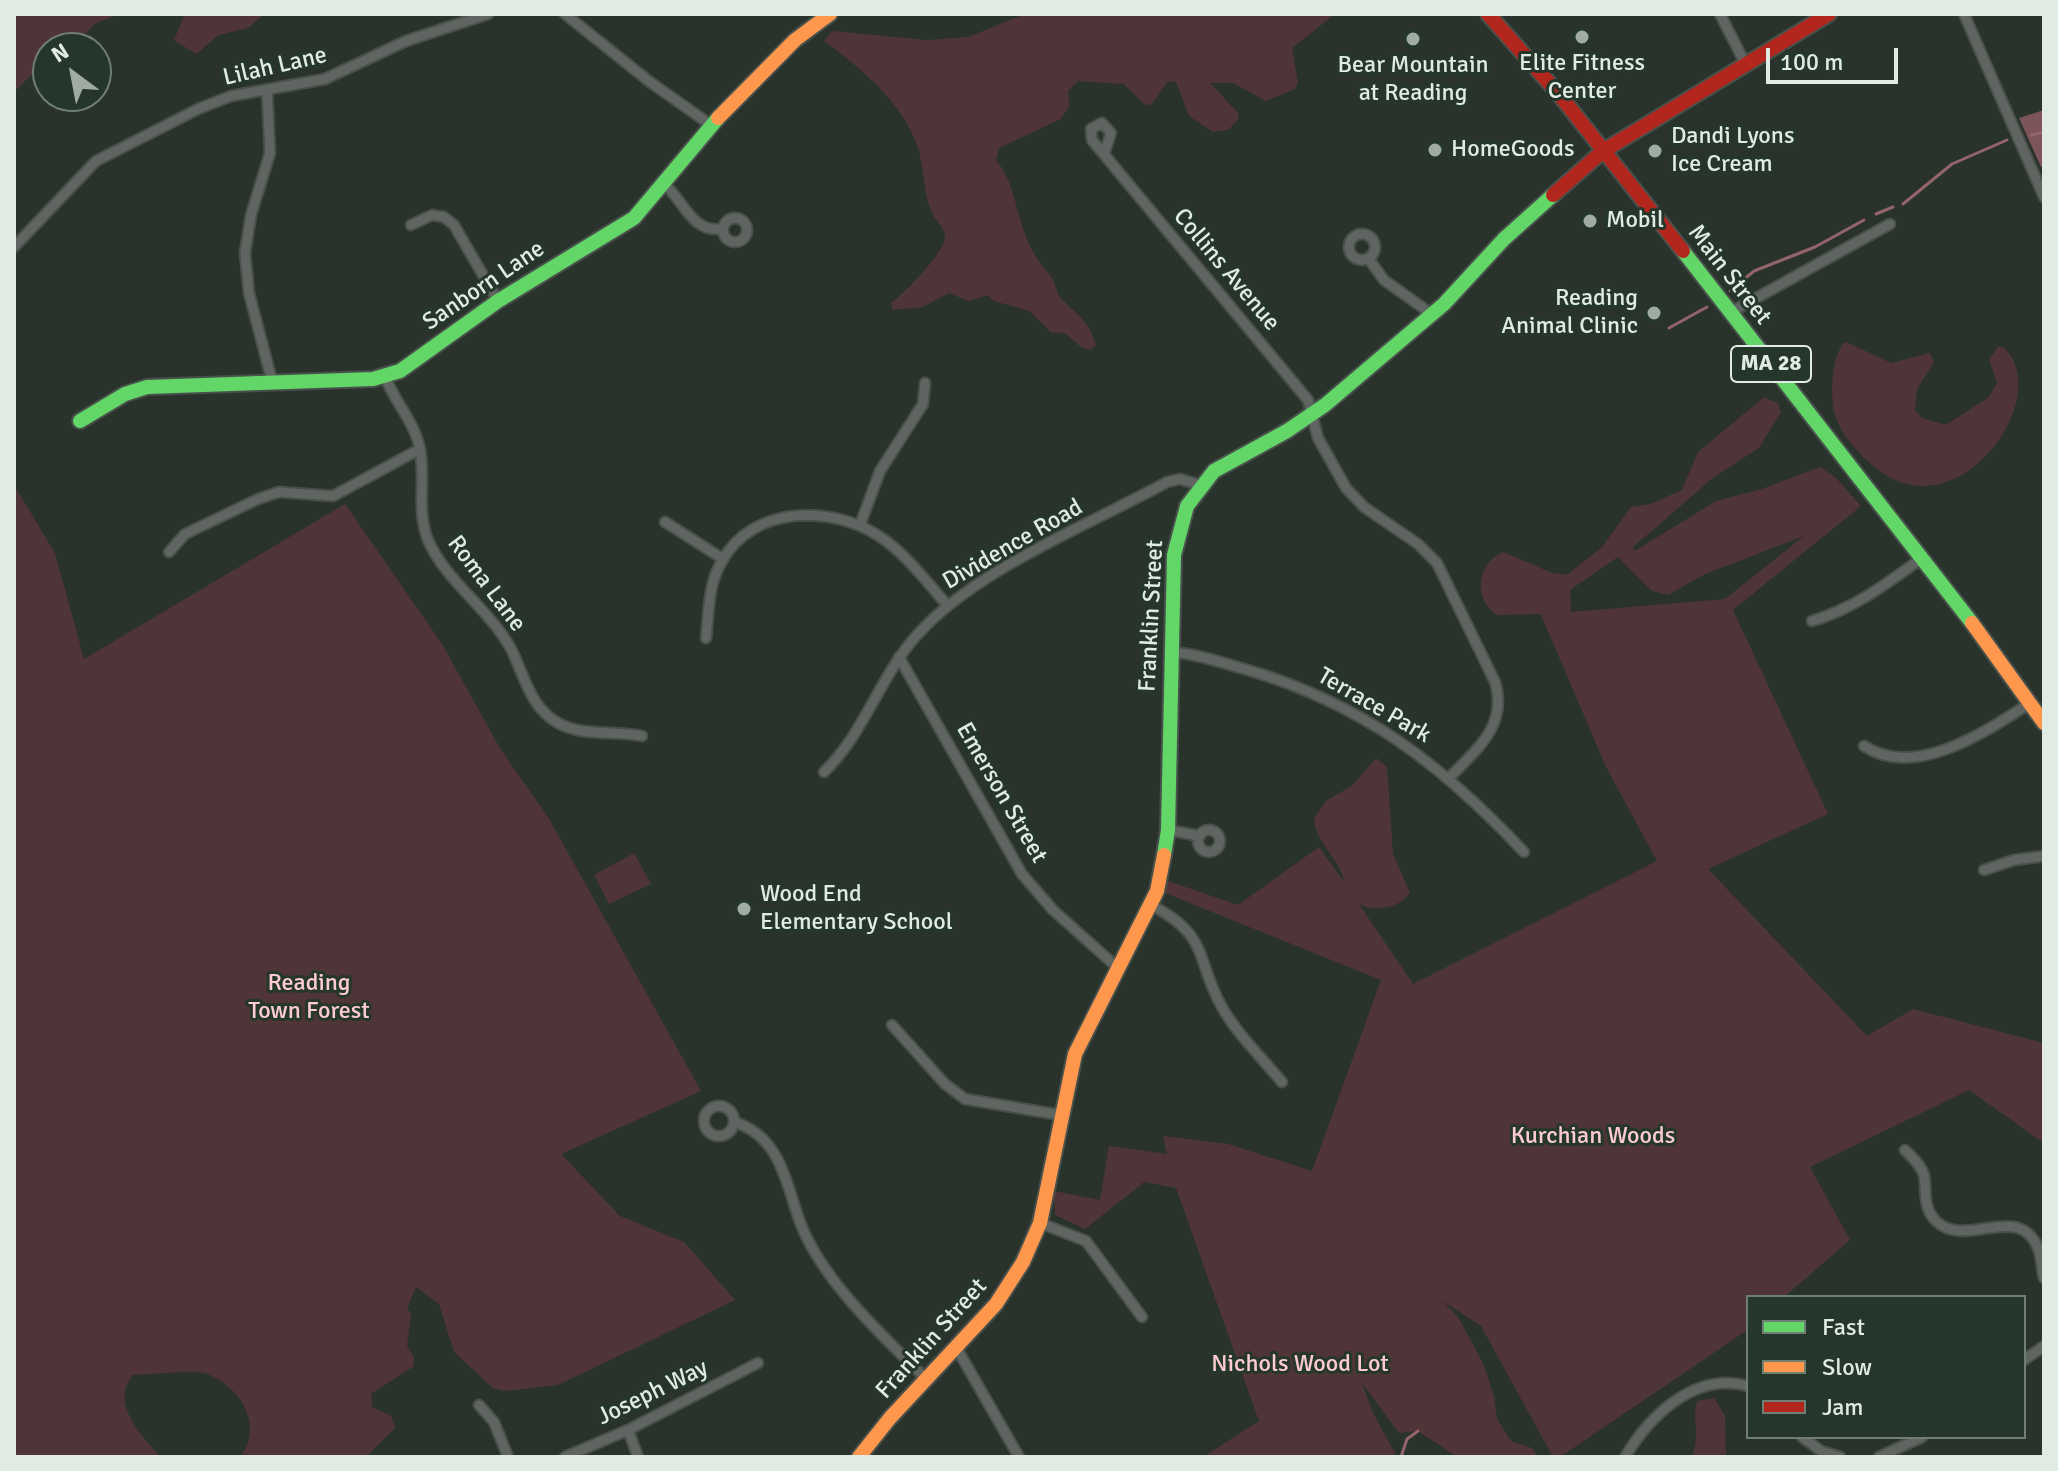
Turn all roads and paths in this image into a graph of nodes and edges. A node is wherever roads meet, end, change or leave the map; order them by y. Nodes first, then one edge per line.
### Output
1 (488, 14) edge
2 (830, 14) edge
3 (1488, 14) edge
4 (1720, 14) edge
5 (1829, 14) edge
6 (1964, 14) edge
7 (571, 15) edge
8 (1746, 65) junction
9 (267, 90) junction
10 (711, 125) junction
11 (1603, 151) junction
12 (1104, 154) dead end
13 (663, 183) junction
14 (2044, 197) edge
15 (1890, 224) dead end
16 (411, 225) dead end
17 (722, 229) dead end
18 (14, 247) edge
19 (1368, 258) dead end
20 (498, 301) junction
21 (1731, 312) junction
22 (1433, 315) junction
23 (385, 377) junction
24 (272, 381) junction
25 (925, 383) dead end
26 (1314, 414) junction
27 (80, 421) dead end
28 (420, 449) junction
29 (1200, 485) junction
30 (665, 522) dead end
31 (860, 525) junction
32 (169, 552) dead end
33 (1922, 558) junction
34 (723, 559) junction
35 (947, 605) junction
36 (1812, 621) dead end
37 (706, 638) dead end
38 (1171, 652) junction
39 (899, 657) junction
40 (2030, 703) junction
41 (2044, 723) edge
42 (642, 736) dead end
43 (1864, 746) dead end
44 (824, 772) dead end
45 (1450, 777) junction
46 (1168, 830) junction
47 (1200, 836) dead end
48 (1524, 852) dead end
49 (2044, 856) edge
50 (1984, 870) dead end
51 (1151, 905) junction
52 (1119, 969) junction
53 (892, 1025) dead end
54 (1282, 1082) dead end
55 (1060, 1115) junction
56 (734, 1122) dead end
57 (1905, 1150) dead end
58 (1040, 1223) junction
59 (2044, 1278) edge
60 (1142, 1317) dead end
61 (2044, 1346) edge
62 (956, 1347) junction
63 (2026, 1359) edge
64 (758, 1363) dead end
65 (926, 1379) junction
66 (1746, 1386) edge
67 (479, 1405) dead end
68 (628, 1430) junction
69 (1804, 1439) edge
70 (1918, 1439) edge
71 (1820, 1454) edge
72 (508, 1457) edge
73 (565, 1457) edge
74 (638, 1457) edge
75 (859, 1457) edge
76 (1019, 1457) edge
77 (1625, 1457) edge
78 (1840, 1457) edge
79 (1879, 1457) edge

1 - 9 street, Lilah Lane
2 - 10 main road, Sanborn Lane
3 - 11 main road, Main Street / MA 28
4 - 8 street
5 - 8 main road, Franklin Street
6 - 14 street
7 - 10 street
8 - 11 main road, Franklin Street
9 - 18 street, Lilah Lane
9 - 24 street
10 - 13 main road, Sanborn Lane
11 - 21 main road, Main Street / MA 28
11 - 22 main road, Franklin Street
12 - 26 street, Collins Avenue
13 - 17 street
13 - 20 main road, Sanborn Lane
15 - 21 street
16 - 20 street
19 - 22 street
20 - 23 main road, Sanborn Lane
21 - 33 main road, Main Street / MA 28
22 - 26 main road, Franklin Street
23 - 24 main road, Sanborn Lane
23 - 28 street, Roma Lane
24 - 27 main road, Sanborn Lane
25 - 31 street
26 - 29 main road, Franklin Street
26 - 45 street, Collins Avenue
28 - 32 street
28 - 42 street, Roma Lane
29 - 35 street, Dividence Road
29 - 38 main road, Franklin Street
30 - 34 street
31 - 34 street
31 - 35 street
33 - 36 street
33 - 40 main road, Main Street / MA 28
34 - 37 street
35 - 39 street, Dividence Road
38 - 45 street, Terrace Park
38 - 46 main road, Franklin Street
39 - 44 street, Dividence Road
39 - 52 street, Emerson Street
40 - 41 main road, Main Street / MA 28
40 - 43 street
45 - 48 street, Terrace Park
46 - 47 street
46 - 51 main road, Franklin Street
49 - 50 street
51 - 52 main road, Franklin Street
51 - 54 street
52 - 55 main road, Franklin Street
53 - 55 street
55 - 58 main road, Franklin Street
56 - 65 street
57 - 59 street
58 - 60 street
58 - 62 main road, Franklin Street
61 - 63 street
62 - 65 main road, Franklin Street
62 - 76 street
64 - 68 street, Joseph Way
65 - 75 main road, Franklin Street
66 - 77 street
67 - 72 street
68 - 73 street, Joseph Way
68 - 74 street
69 - 71 street
70 - 79 street
71 - 78 street

